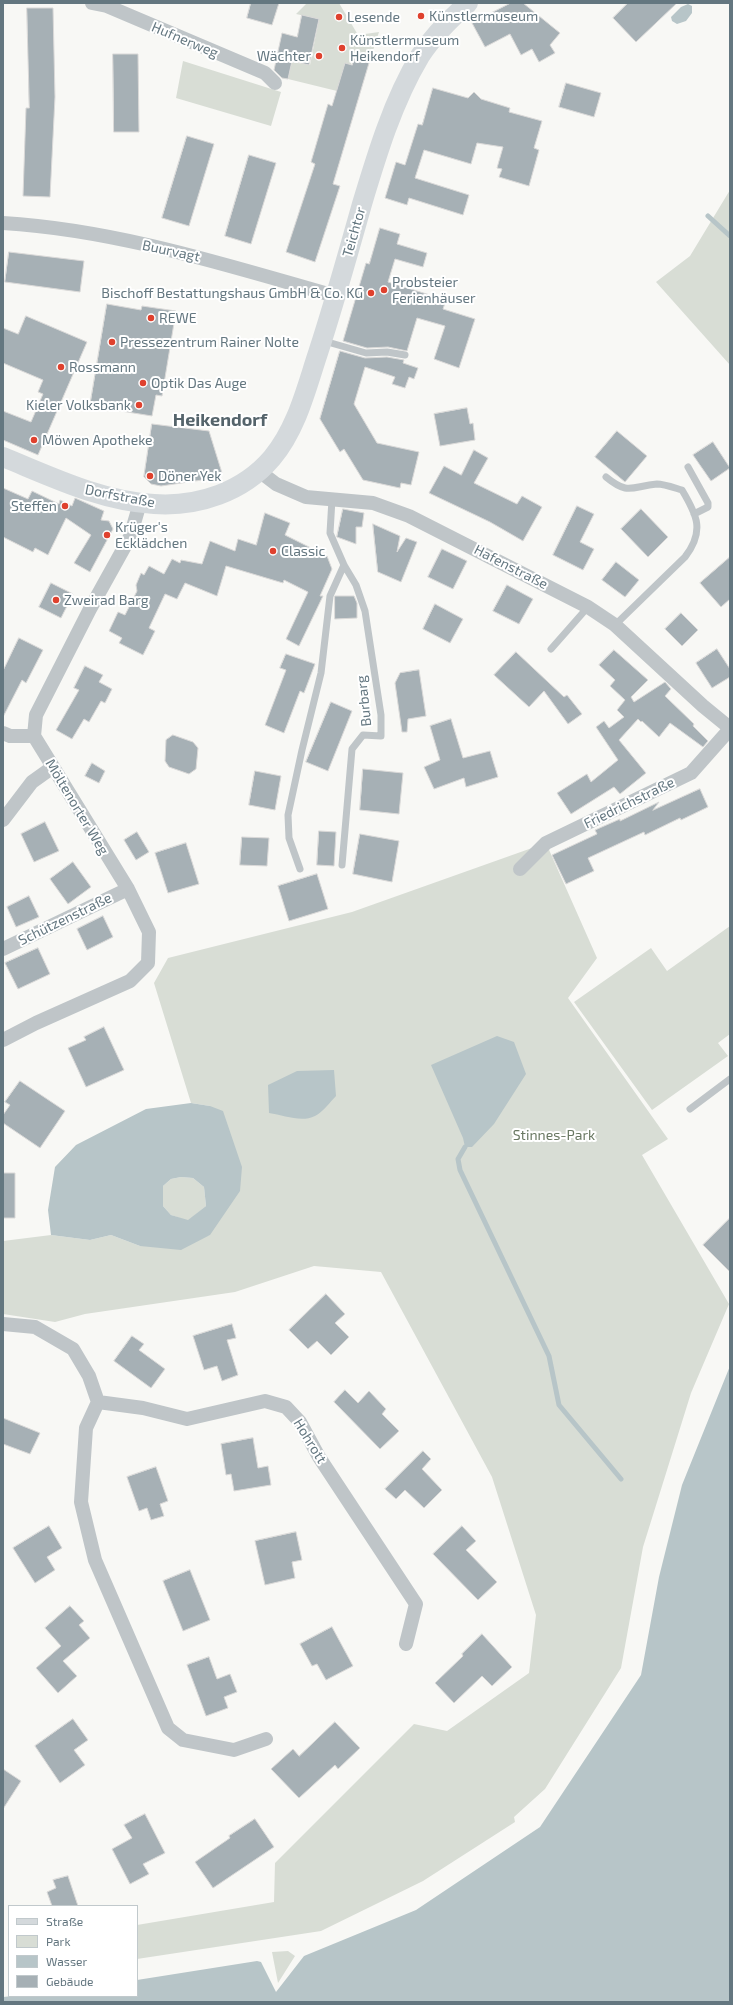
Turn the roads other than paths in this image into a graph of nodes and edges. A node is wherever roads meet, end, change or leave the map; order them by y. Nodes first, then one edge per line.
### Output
1 (92, 3) edge
2 (468, 3) edge
3 (275, 83) dead end
4 (3, 223) edge
5 (335, 296) junction
6 (322, 340) junction
7 (405, 355) dead end
8 (3, 457) edge
9 (688, 467) dead end
10 (259, 471) junction
11 (606, 477) dead end
12 (332, 500) junction
13 (140, 503) junction
14 (694, 514) junction
15 (344, 565) junction
16 (588, 607) junction
17 (615, 625) junction
18 (551, 649) dead end
19 (730, 728) edge
20 (3, 733) edge
21 (34, 736) junction
22 (53, 767) junction
23 (3, 820) edge
24 (342, 865) dead end
25 (300, 869) dead end
26 (520, 869) dead end
27 (128, 889) junction
28 (3, 949) edge
29 (3, 1040) edge
30 (730, 1078) edge
31 (690, 1109) dead end
32 (3, 1324) edge
33 (98, 1402) junction
34 (406, 1644) dead end
35 (266, 1739) dead end

1 - 3 street, Hufnerweg
2 - 5 street, Teichtor
4 - 5 street, Buurvagt
5 - 6 street, Teichtor
6 - 7 lane
6 - 10 street, Teichtor
8 - 13 street, Dorfstraße
9 - 14 lane
10 - 12 street, Hafenstraße
10 - 13 street, Dorfstraße
11 - 14 lane
12 - 15 lane, Burbarg
12 - 16 street, Hafenstraße
13 - 21 street
14 - 17 lane
15 - 24 lane, Burbarg
15 - 25 lane
16 - 17 street, Hafenstraße
16 - 18 lane
17 - 19 street, Hafenstraße
19 - 26 street, Friedrichstraße
20 - 21 street
21 - 22 street, Möltenorter Weg
22 - 23 street
22 - 27 street, Möltenorter Weg
27 - 28 street, Schützenstraße
27 - 29 street, Möltenorter Weg
30 - 31 lane
32 - 33 street
33 - 34 street, Hohrott
33 - 35 street

